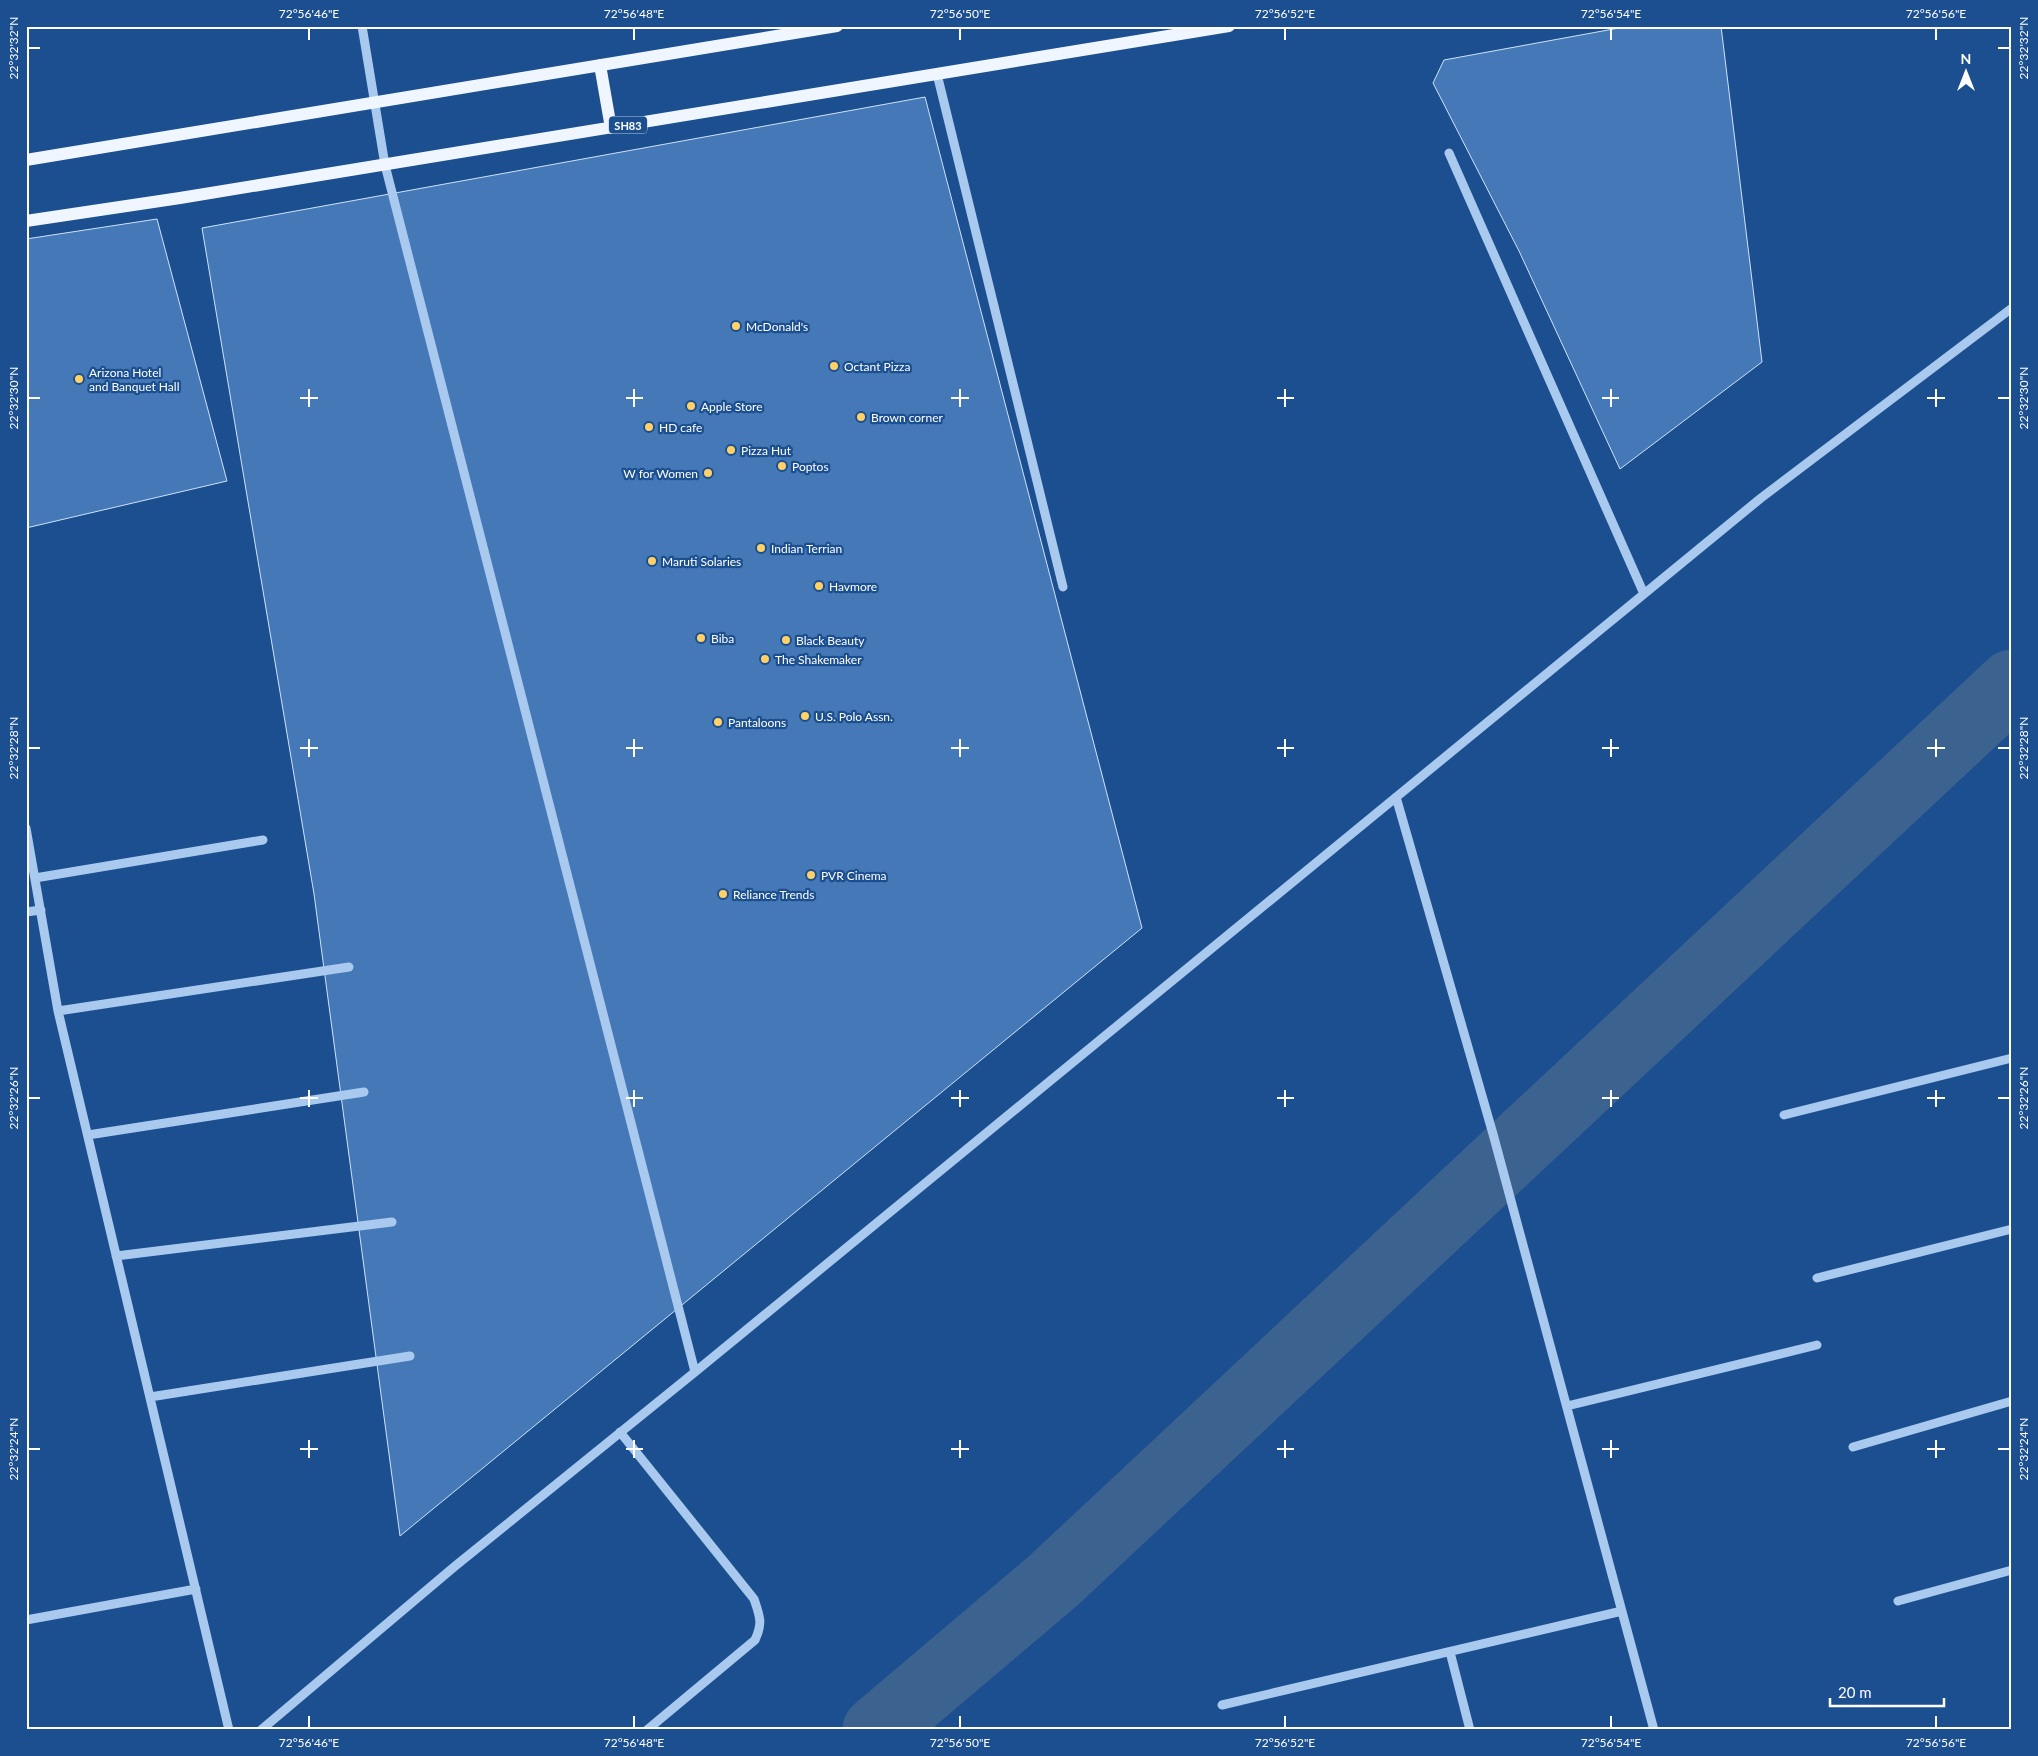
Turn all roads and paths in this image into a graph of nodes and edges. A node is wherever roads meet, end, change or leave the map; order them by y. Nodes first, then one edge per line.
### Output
1 (362, 26) edge
2 (837, 26) edge
3 (1229, 26) edge
4 (600, 65) junction
5 (937, 74) junction
6 (376, 102) junction
7 (611, 128) junction
8 (1449, 153) dead end
9 (26, 160) edge
10 (385, 165) junction
11 (26, 220) edge
12 (2012, 308) edge
13 (1063, 587) dead end
14 (1644, 594) junction
15 (1396, 797) junction
16 (26, 828) edge
17 (263, 840) dead end
18 (36, 878) junction
19 (41, 910) junction
20 (26, 912) edge
21 (350, 967) dead end
22 (58, 1011) junction
23 (2012, 1058) edge
24 (364, 1092) dead end
25 (1784, 1115) dead end
26 (88, 1135) junction
27 (392, 1222) dead end
28 (2012, 1228) edge
29 (116, 1256) junction
30 (1817, 1278) dead end
31 (1817, 1345) dead end
32 (410, 1356) dead end
33 (695, 1372) junction
34 (150, 1397) junction
35 (2012, 1401) edge
36 (1567, 1406) junction
37 (620, 1432) junction
38 (1853, 1447) dead end
39 (2012, 1570) edge
40 (196, 1589) junction
41 (1898, 1601) dead end
42 (1622, 1611) junction
43 (26, 1620) edge
44 (1450, 1652) junction
45 (1222, 1705) dead end
46 (229, 1730) edge
47 (261, 1730) edge
48 (647, 1730) edge
49 (1470, 1730) edge
50 (1654, 1730) edge

1 - 6 street
2 - 4 main road
3 - 5 main road, SH83
4 - 6 main road
4 - 7 main road
5 - 7 main road, SH83
5 - 13 street
6 - 9 main road
6 - 10 street
7 - 10 main road, SH83
8 - 14 street
10 - 11 main road, SH83
10 - 33 street
12 - 14 street
14 - 15 street
15 - 33 street
15 - 36 street
16 - 18 street
17 - 18 street
18 - 19 street
19 - 20 street
19 - 22 street
21 - 22 street
22 - 26 street
23 - 25 street
24 - 26 street
26 - 29 street
27 - 29 street
28 - 30 street
29 - 34 street
31 - 36 street
32 - 34 street
33 - 37 street
34 - 40 street
35 - 38 street
36 - 42 street
37 - 47 street
37 - 48 street
39 - 41 street
40 - 43 street
40 - 46 street
42 - 44 street
42 - 50 street
44 - 45 street
44 - 49 street

